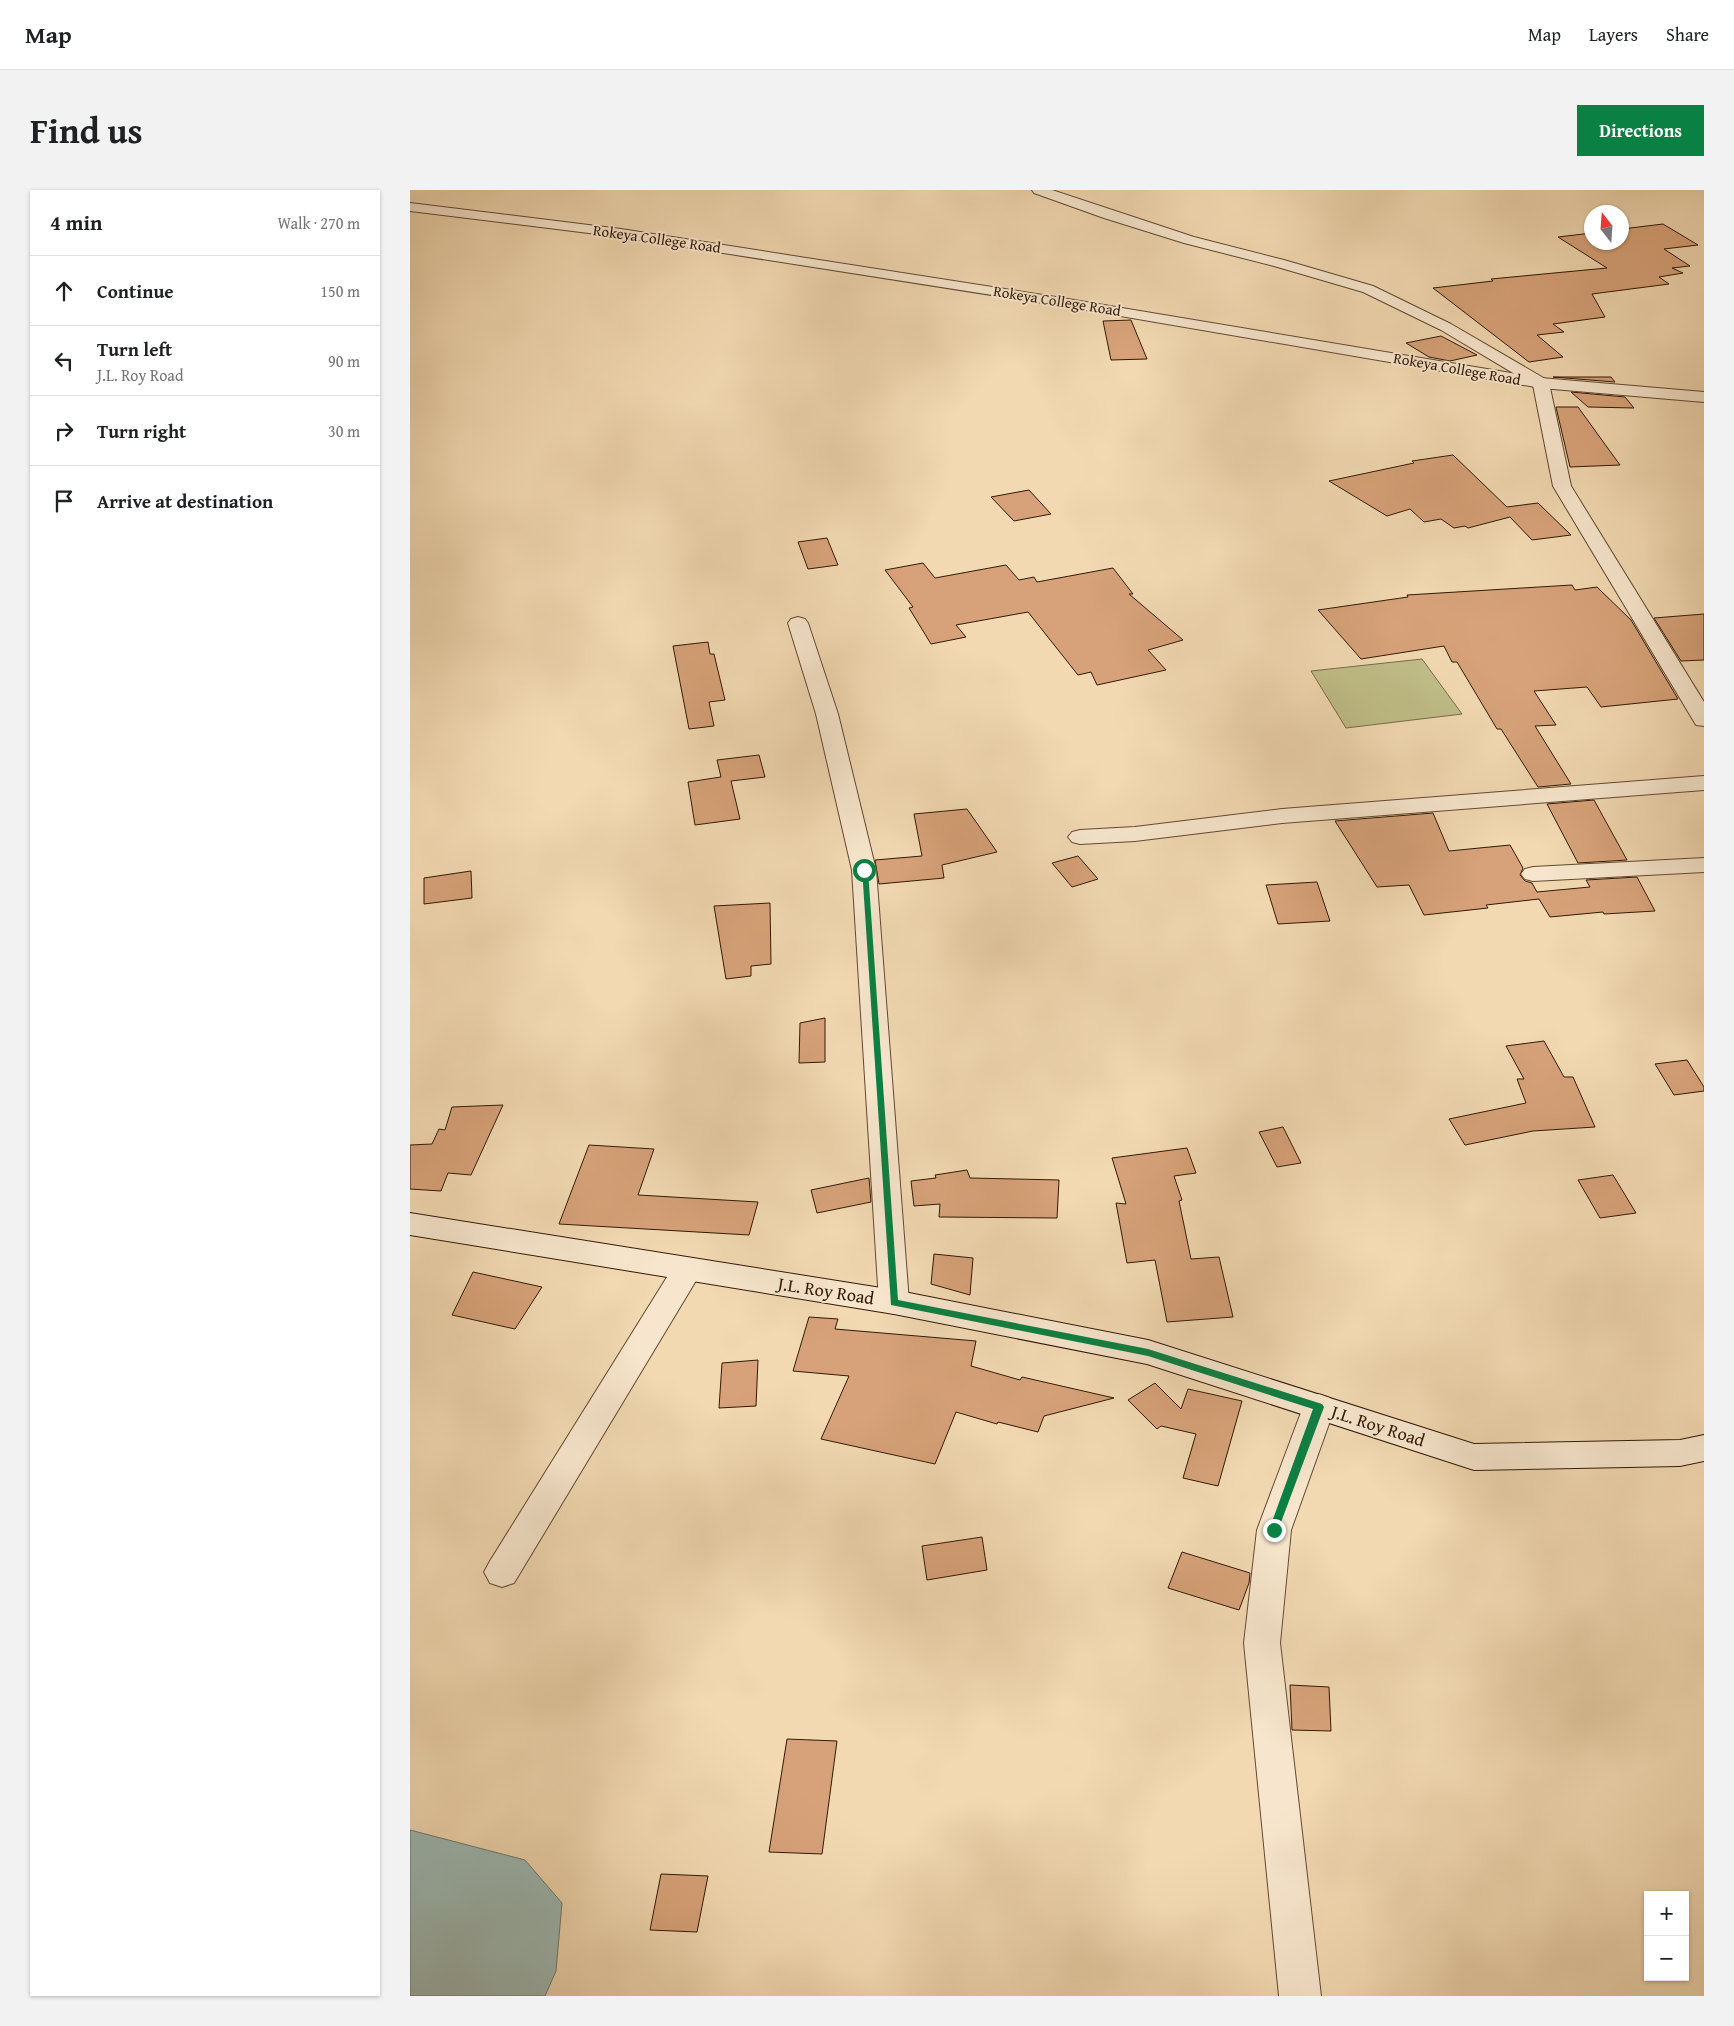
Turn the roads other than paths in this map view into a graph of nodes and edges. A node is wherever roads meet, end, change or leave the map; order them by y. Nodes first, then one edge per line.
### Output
1 (1039, 190) edge
2 (410, 207) edge
3 (1541, 383) junction
4 (1704, 397) edge
5 (798, 623) dead end
6 (1704, 720) edge
7 (1704, 783) edge
8 (1080, 837) dead end
9 (1704, 865) edge
10 (1532, 874) dead end
11 (410, 1224) edge
12 (688, 1269) junction
13 (894, 1302) junction
14 (1319, 1407) junction
15 (1704, 1448) edge
16 (502, 1572) dead end
17 (1300, 1996) edge

1 - 3 street
2 - 3 street, Rokeya College Road
3 - 4 street, Rokeya College Road
3 - 6 street
5 - 13 street
7 - 8 street
9 - 10 street
11 - 12 street, J.L. Roy Road
12 - 13 street, J.L. Roy Road
12 - 16 street
13 - 14 street, J.L. Roy Road
14 - 15 street, J.L. Roy Road
14 - 17 street

